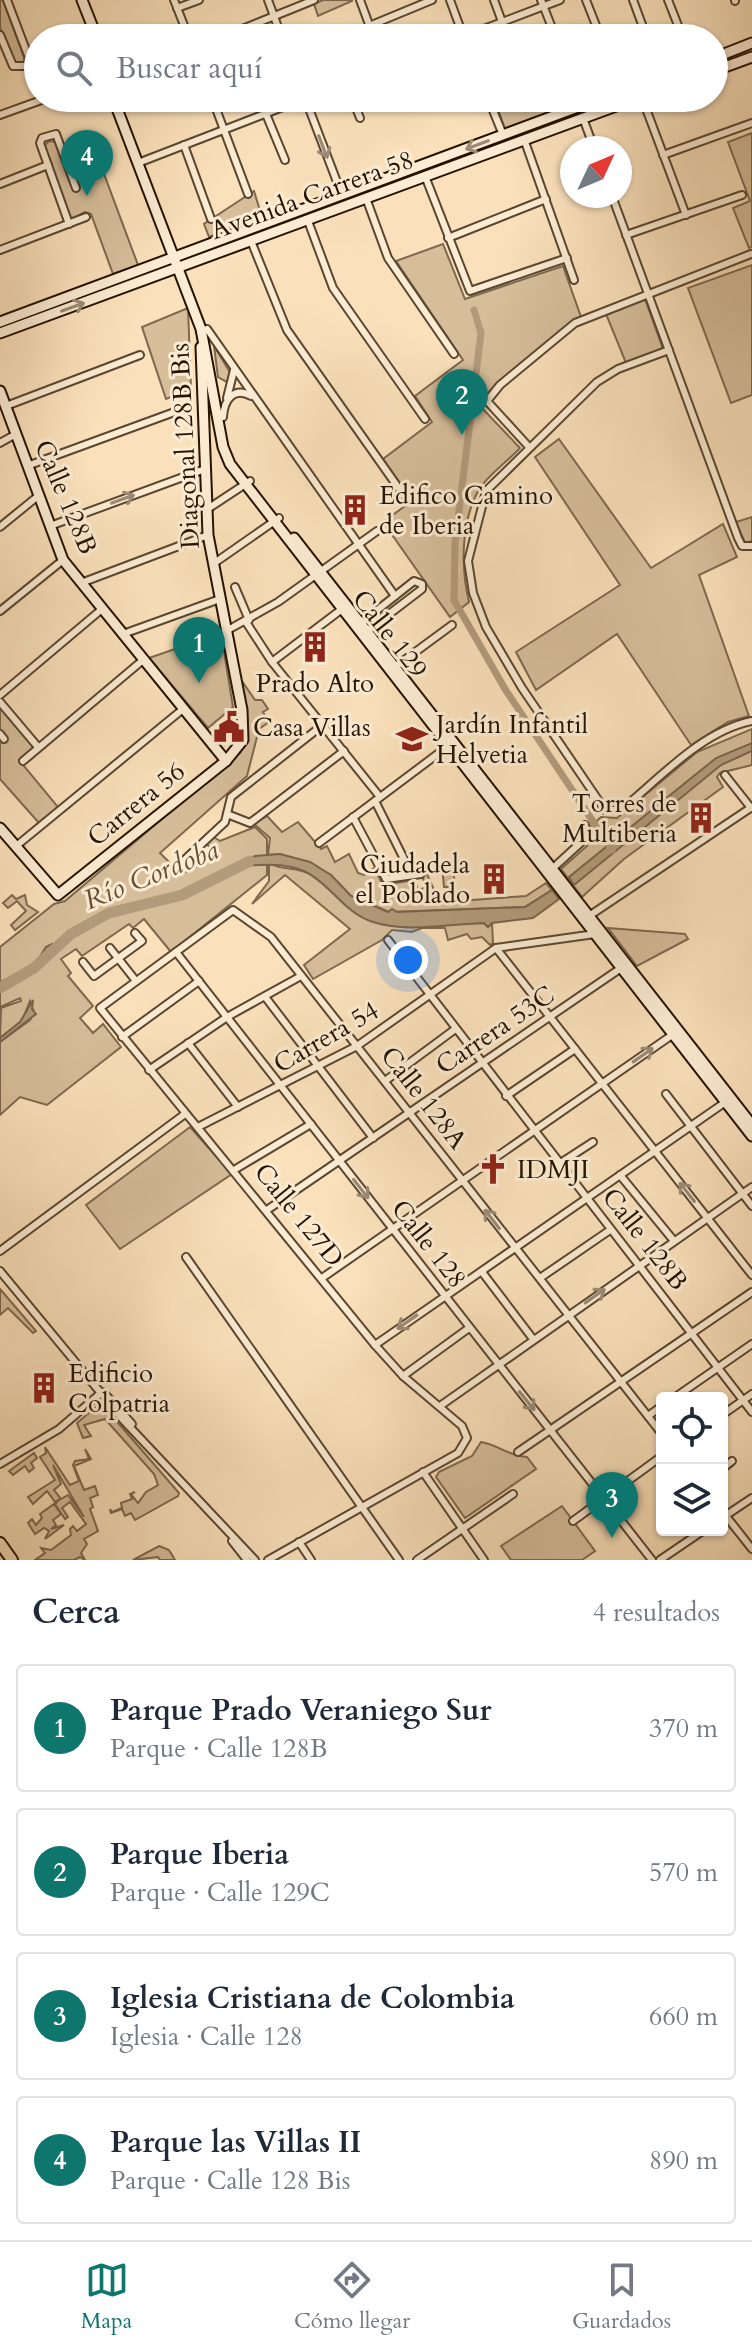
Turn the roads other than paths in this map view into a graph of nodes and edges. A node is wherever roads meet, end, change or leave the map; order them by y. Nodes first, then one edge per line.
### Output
1 (7, 0) edge
2 (78, 0) edge
3 (174, 0) edge
4 (199, 0) edge
5 (268, 0) edge
6 (314, 0) edge
7 (360, 0) edge
8 (432, 0) edge
9 (450, 0) edge
10 (494, 0) edge
11 (560, 0) edge
12 (586, 0) edge
13 (633, 0) edge
14 (668, 0) edge
15 (542, 3) edge
16 (177, 8) junction
17 (274, 16) junction
18 (502, 22) junction
19 (86, 24) edge
20 (90, 24) edge
21 (183, 24) edge
22 (254, 24) edge
23 (277, 24) edge
24 (368, 24) edge
25 (374, 24) edge
26 (458, 24) edge
27 (497, 24) edge
28 (550, 24) edge
29 (595, 24) edge
30 (642, 24) edge
31 (677, 24) edge
32 (0, 35) edge
33 (752, 43) edge
34 (2, 46) edge
35 (24, 49) edge
36 (728, 52) edge
37 (752, 57) edge
38 (24, 64) edge
39 (728, 66) edge
40 (24, 106) edge
41 (119, 112) edge
42 (125, 112) edge
43 (217, 112) edge
44 (271, 112) edge
45 (310, 112) edge
46 (358, 112) edge
47 (494, 112) edge
48 (557, 112) edge
49 (600, 112) edge
50 (646, 112) edge
51 (266, 114) junction
52 (0, 115) edge
53 (360, 118) dead end
54 (583, 118) junction
55 (752, 123) edge
56 (224, 130) junction
57 (503, 135) junction
58 (590, 136) edge
59 (524, 139) junction
60 (184, 145) junction
61 (663, 155) junction
62 (285, 160) dead end
63 (141, 162) junction
64 (48, 165) junction
65 (425, 176) junction
66 (0, 184) edge
67 (76, 188) dead end
68 (248, 194) dead end
69 (342, 195) junction
70 (742, 195) dead end
71 (366, 198) junction
72 (546, 199) junction
73 (616, 208) edge
74 (686, 215) junction
75 (86, 217) dead end
76 (211, 219) dead end
77 (308, 221) junction
78 (69, 224) junction
79 (626, 235) junction
80 (448, 238) junction
81 (251, 241) junction
82 (0, 250) edge
83 (751, 254) edge
84 (567, 258) junction
85 (180, 262) junction
86 (574, 280) dead end
87 (648, 293) junction
88 (0, 322) edge
89 (204, 329) junction
90 (0, 333) edge
91 (669, 350) junction
92 (454, 354) dead end
93 (140, 355) dead end
94 (234, 367) junction
95 (0, 391) edge
96 (225, 401) junction
97 (257, 401) junction
98 (6, 406) junction
99 (180, 410) dead end
100 (223, 417) junction
101 (425, 419) dead end
102 (16, 434) junction
103 (0, 443) edge
104 (529, 447) junction
105 (27, 466) junction
106 (205, 469) junction
107 (247, 482) junction
108 (38, 496) junction
109 (407, 500) dead end
110 (206, 510) junction
111 (277, 520) junction
112 (50, 526) junction
113 (0, 527) edge
114 (377, 531) dead end
115 (208, 535) junction
116 (358, 545) junction
117 (752, 546) edge
118 (63, 560) junction
119 (213, 564) junction
120 (318, 574) junction
121 (81, 583) junction
122 (235, 587) dead end
123 (395, 596) junction
124 (220, 599) junction
125 (102, 609) junction
126 (342, 609) junction
127 (0, 611) edge
128 (248, 621) junction
129 (452, 625) dead end
130 (364, 627) junction
131 (226, 631) junction
132 (123, 634) junction
133 (143, 660) junction
134 (272, 662) junction
135 (395, 667) junction
136 (0, 695) edge
137 (0, 702) edge
138 (183, 709) junction
139 (752, 721) edge
140 (324, 724) junction
141 (451, 744) junction
142 (38, 747) junction
143 (238, 749) joint
144 (344, 751) junction
145 (23, 761) dead end
146 (226, 761) junction
147 (725, 775) dead end
148 (377, 799) junction
149 (751, 808) edge
150 (227, 814) junction
151 (353, 817) junction
152 (585, 825) dead end
153 (0, 828) edge
154 (319, 843) dead end
155 (15, 847) junction
156 (178, 866) dead end
157 (421, 874) dead end
158 (553, 874) junction
159 (412, 875) junction
160 (574, 902) junction
161 (589, 916) junction
162 (135, 933) dead end
163 (599, 934) junction
164 (388, 940) dead end
165 (110, 948) dead end
166 (496, 948) junction
167 (176, 952) junction
168 (118, 959) junction
169 (83, 962) dead end
170 (624, 966) junction
171 (301, 976) junction
172 (136, 981) junction
173 (199, 981) junction
174 (428, 996) junction
175 (266, 998) junction
176 (227, 1017) junction
177 (550, 1017) junction
178 (454, 1030) junction
179 (675, 1032) junction
180 (122, 1037) junction
181 (188, 1043) junction
182 (357, 1046) junction
183 (575, 1049) junction
184 (481, 1064) junction
185 (317, 1067) junction
186 (149, 1070) junction
187 (385, 1081) junction
188 (602, 1084) junction
189 (281, 1086) junction
190 (666, 1094) dead end
191 (506, 1096) junction
192 (728, 1101) junction
193 (238, 1107) junction
194 (409, 1113) junction
195 (185, 1114) junction
196 (311, 1124) junction
197 (752, 1125) edge
198 (692, 1126) junction
199 (198, 1127) junction
200 (534, 1132) junction
201 (752, 1136) edge
202 (373, 1138) junction
203 (593, 1142) dead end
204 (655, 1151) junction
205 (339, 1161) junction
206 (559, 1164) junction
207 (234, 1170) junction
208 (620, 1175) junction
209 (462, 1180) junction
210 (752, 1187) edge
211 (743, 1194) junction
212 (586, 1199) junction
213 (752, 1206) edge
214 (267, 1210) junction
215 (707, 1218) junction
216 (393, 1230) junction
217 (610, 1230) junction
218 (674, 1241) junction
219 (515, 1248) junction
220 (0, 1251) edge
221 (186, 1257) dead end
222 (638, 1266) junction
223 (0, 1271) edge
224 (482, 1272) junction
225 (752, 1275) edge
226 (322, 1278) junction
227 (540, 1278) junction
228 (752, 1292) edge
229 (444, 1297) junction
230 (568, 1315) junction
231 (469, 1328) junction
232 (691, 1333) junction
233 (533, 1339) junction
234 (752, 1344) edge
235 (375, 1345) junction
236 (498, 1365) junction
237 (717, 1368) junction
238 (403, 1376) junction
239 (620, 1381) junction
240 (102, 1392) junction
241 (683, 1392) edge
242 (752, 1394) edge
243 (743, 1401) junction
244 (440, 1406) junction
245 (656, 1410) edge
246 (728, 1411) edge
247 (752, 1412) edge
248 (648, 1416) junction
249 (656, 1426) edge
250 (550, 1429) junction
251 (518, 1452) dead end
252 (656, 1460) edge
253 (732, 1461) dead end
254 (0, 1464) edge
255 (728, 1464) edge
256 (423, 1472) junction
257 (513, 1494) dead end
258 (603, 1496) junction
259 (752, 1498) edge
260 (362, 1506) junction
261 (728, 1512) edge
262 (573, 1521) dead end
263 (728, 1521) edge
264 (462, 1529) junction
265 (695, 1536) edge
266 (231, 1538) junction
267 (299, 1542) junction
268 (0, 1543) edge
269 (752, 1549) edge
270 (12, 1560) edge
271 (247, 1560) edge
272 (255, 1560) edge
273 (268, 1560) edge
274 (311, 1560) edge
275 (399, 1560) edge
276 (417, 1560) edge
277 (484, 1560) edge
278 (652, 1560) edge
279 (660, 1560) edge

1 - 35 street
2 - 19 main road
2 - 20 main road
3 - 16 street
4 - 16 street
5 - 17 street
6 - 17 street
7 - 24 street
8 - 25 street
9 - 26 street
10 - 18 street
11 - 15 street
12 - 29 street
13 - 30 street
14 - 31 street
15 - 18 street
15 - 28 street
16 - 21 street
17 - 22 street
17 - 23 street
18 - 27 street
32 - 34 street
33 - 36 main road
34 - 38 street
37 - 39 main road
40 - 52 street
41 - 63 main road, Calle 129
42 - 63 main road, Calle 129
43 - 56 street
44 - 51 street
45 -> 69 street
46 - 53 street
47 - 57 street
48 - 57 main road, Avenida Carrera 58
49 - 54 main road, Avenida Carrera 58
50 - 61 street
51 - 56 street
51 - 62 street
54 - 58 street
54 - 59 main road, Avenida Carrera 58
55 - 61 street
56 - 60 street
56 - 68 street
57 -> 69 main road, Avenida Carrera 58
59 - 65 main road, Avenida Carrera 58
59 - 72 street
60 - 63 street
60 - 76 street
61 - 74 street
63 - 85 main road, Calle 129
64 - 66 street
64 - 67 street
64 - 78 street
65 - 71 main road, Avenida Carrera 58
65 - 80 street
69 - 85 main road, Avenida Carrera 58
70 - 74 street
71 - 77 main road, Avenida Carrera 58
71 - 92 street
72 - 80 street
72 - 84 street
73 - 79 street
74 - 79 street
75 - 78 street
77 - 81 main road, Avenida Carrera 58
77 - 101 street
78 - 82 street
79 - 87 street
80 - 84 street
81 - 85 main road, Avenida Carrera 58
81 - 109 street
83 - 87 street
84 - 86 street
85 - 88 main road, Avenida Carrera 58
85 - 89 main road, Calle 129
90 -> 85 main road, Avenida Carrera 58
87 - 91 street
87 - 104 street
89 - 94 street
89 - 100 main road, Calle 129
89 - 106 main road, Diagonal 128B Bis
89 - 107 main road, Calle 129
91 - 104 street
91 - 117 street
93 - 98 street
94 - 96 street, Calle 129
94 - 97 street
95 - 98 main road, Calle 128B
96 - 97 street
96 - 100 street, Calle 129
97 - 116 street
98 - 102 main road, Calle 128B
99 - 105 street
100 - 107 main road, Calle 129
102 - 103 street
102 - 105 main road, Calle 128B
104 - 139 street
105 - 108 main road, Calle 128B
106 - 110 main road, Diagonal 128B Bis
112 -> 106 street
107 - 110 street
107 - 111 main road, Calle 129
108 - 112 main road, Calle 128B
108 - 113 street
110 - 115 main road, Diagonal 128B Bis
111 - 119 street
111 - 120 main road, Calle 129
112 - 118 main road, Calle 128B
114 - 116 street
115 - 119 main road, Diagonal 128B Bis
115 - 121 street
116 - 120 street
116 - 123 street
118 - 121 main road, Calle 128B
118 - 127 street
119 - 124 main road, Diagonal 128B Bis
120 - 126 main road, Calle 129
120 - 128 street
120 - 130 main road, Calle 129
121 - 125 main road, Calle 128B
122 - 128 street
123 - 130 street
123 - 130 street
124 - 131 main road, Diagonal 128B Bis
124 - 132 street
125 - 132 main road, Calle 128B
125 - 136 street
126 - 134 street
126 - 141 main road, Calle 129
128 - 131 street
128 - 134 street
129 - 135 street
130 - 135 main road, Calle 129
131 - 143 main road, Diagonal 128B Bis
132 - 133 main road, Calle 128B
133 - 138 main road, Calle 128B
133 - 142 street
134 - 140 street
135 - 141 main road, Calle 129
137 - 142 street
138 - 146 main road, Calle 128B
138 - 155 street
140 - 144 street
140 - 150 street
141 - 148 street
141 - 158 main road, Calle 129
142 - 145 street
143 - 146 main road, Carrera 56
144 - 148 street
144 - 150 street
146 - 155 main road, Carrera 56
147 - 149 street
148 - 151 street
148 - 159 street
149 - 161 street
150 - 156 street
151 - 154 street
151 - 159 street
152 - 158 street
153 - 155 main road
157 - 159 street
158 - 160 main road, Calle 129
160 - 161 main road, Calle 129
160 - 163 main road, Calle 129
161 - 163 main road, Calle 129
162 - 168 street
163 - 166 street, Carrera 54
163 - 170 main road, Calle 129
164 - 174 street, Calle 128B
165 - 168 street
166 - 174 street, Carrera 54
166 - 177 street
167 - 171 street, Calle 128A
167 - 172 street
167 - 173 street, Calle 128
168 - 169 street
168 - 172 street
170 - 177 street, Carrera 53C
170 - 179 main road, Calle 129
171 - 175 street
171 - 182 street, Calle 128A
172 - 180 street, Calle 127D
173 - 176 street, Calle 128
173 - 180 street
174 - 178 street, Calle 128B
174 - 182 street, Carrera 54
175 - 176 street
175 - 185 street
176 - 181 street
176 - 189 street, Calle 128
177 - 183 street
177 - 184 street, Carrera 53C
178 - 184 street, Calle 128B
178 - 187 street
188 -> 179 street
179 - 192 main road, Calle 129
180 - 186 street, Calle 127D
181 - 186 street
181 - 193 street
182 - 185 street, Carrera 54
182 - 187 street, Calle 128A
183 - 188 street
183 - 191 street
184 - 191 street, Calle 128B
184 - 194 street, Carrera 53C
185 - 189 street, Carrera 54
185 - 202 street
186 - 195 street, Calle 127D
187 - 194 street, Calle 128A
188 - 200 street
188 - 204 street
189 - 193 street, Carrera 54
189 - 196 street, Calle 128
190 - 198 street
191 - 200 street, Calle 128B
192 - 197 main road, Calle 129
192 - 198 street
192 - 201 main road, Calle 129
193 - 199 street, Carrera 54
194 - 202 street, Carrera 53C
194 - 209 street, Calle 128A
195 - 199 street, Calle 127D
195 - 220 street
196 - 205 street, Calle 128
196 - 207 street
198 - 204 street
198 - 211 street
199 - 207 street, Calle 127D
200 - 206 street, Calle 128B
200 - 209 street
202 - 205 street, Carrera 53C
203 - 206 street
204 - 208 street
215 -> 204 street
205 - 214 street, Carrera 53C
205 -> 216 street, Calle 128
206 - 212 street, Calle 128B
207 - 214 street, Calle 127D
208 - 212 street
208 - 218 street
209 - 216 street
219 -> 209 street, Calle 128A
210 - 211 street
211 - 213 street
211 - 215 street
212 - 217 street, Calle 128B
212 - 219 street
214 - 226 street, Calle 127D
215 - 218 street
215 - 225 street
216 - 226 street
216 - 229 street, Calle 128
217 - 222 street, Calle 128B
217 - 227 street
218 - 222 street
219 - 224 street
219 - 227 street, Calle 128A
221 - 260 street
230 -> 222 street
222 - 232 street, Calle 128B
223 - 240 street
224 - 229 street
224 - 233 street
226 - 235 street, Calle 127D
227 - 230 street, Calle 128A
228 - 232 street
229 - 231 street, Calle 128
229 -> 235 street
230 - 233 street
230 - 239 street, Calle 128A
231 - 236 street, Calle 128
231 - 238 street
232 - 237 street, Calle 128B
232 - 239 street
233 - 236 street
234 - 237 street
235 - 238 street, Calle 127D
236 - 244 street
236 -> 250 street, Calle 128
237 - 241 street
237 - 243 street, Calle 128B
238 - 244 street, Calle 127D
239 - 248 street, Calle 128A
239 - 250 street
240 - 254 street
240 - 266 street
242 - 243 street
243 - 246 street
243 - 247 street, Calle 128B
244 - 256 street, Calle 127D
245 - 248 street
248 - 249 street, Calle 128A
250 - 251 street
250 - 258 street, Calle 128
252 - 258 street
253 - 255 street
256 - 260 street
256 - 264 street
257 - 264 street
258 - 262 street
258 - 278 street, Calle 128
259 - 261 street
260 - 267 street
260 - 275 street
263 - 269 street
264 - 276 street
264 - 277 street
265 - 279 street
266 - 271 street
266 - 272 street
267 - 273 street
267 - 274 street
268 - 270 main road

